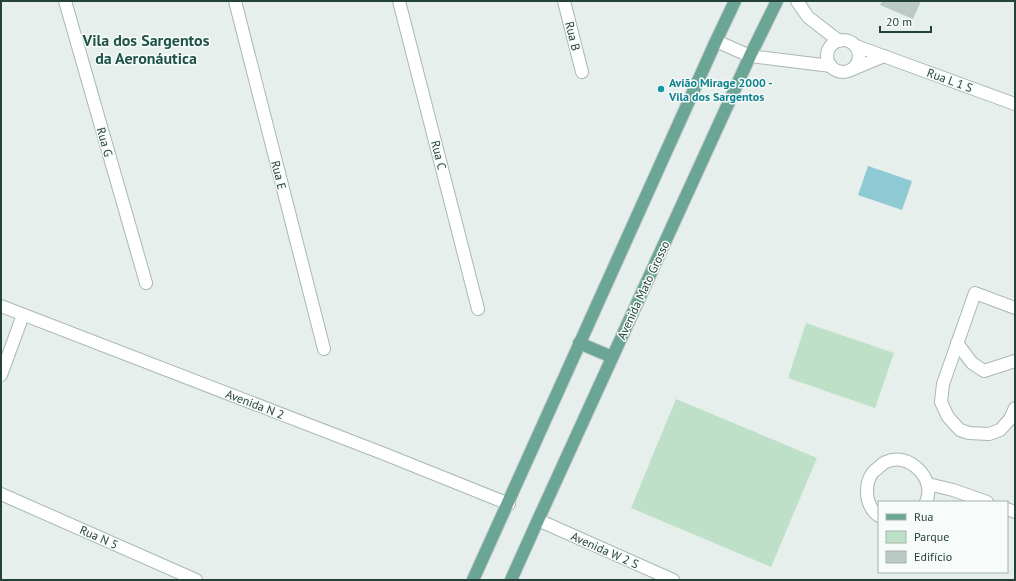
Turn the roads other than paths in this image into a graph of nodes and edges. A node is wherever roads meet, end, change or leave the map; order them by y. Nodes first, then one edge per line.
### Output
1 (65, 1) edge
2 (235, 1) edge
3 (399, 1) edge
4 (564, 1) edge
5 (776, 1) edge
6 (797, 1) edge
7 (732, 4) edge
8 (716, 41) junction
9 (839, 41) junction
10 (856, 46) junction
11 (750, 56) junction
12 (884, 56) junction
13 (831, 66) junction
14 (853, 69) junction
15 (582, 72) dead end
16 (1015, 104) edge
17 (146, 283) dead end
18 (1, 306) edge
19 (1015, 308) edge
20 (478, 309) dead end
21 (23, 315) junction
22 (579, 343) junction
23 (957, 343) junction
24 (324, 349) dead end
25 (612, 357) junction
26 (1015, 361) edge
27 (1, 374) edge
28 (1015, 408) edge
29 (928, 484) junction
30 (1, 494) edge
31 (926, 501) edge
32 (984, 501) edge
33 (509, 504) junction
34 (878, 515) edge
35 (538, 520) junction
36 (196, 580) edge
37 (474, 580) edge
38 (511, 580) edge
39 (673, 580) edge

1 - 17 street, Rua G
2 - 24 street, Rua E
3 - 20 street, Rua C
4 - 15 street, Rua B
5 - 11 main road, Avenida Mato Grosso
6 - 9 street
7 - 8 main road
8 - 11 street
8 - 22 main road
9 - 10 street
9 - 13 street
10 - 12 street, Rua L 1 S
10 - 14 street
11 - 13 street
11 - 25 main road, Avenida Mato Grosso
12 - 14 street
12 - 16 street, Rua L 1 S
13 - 14 street
18 - 21 street, Avenida N 2
19 - 23 street
21 - 27 street
21 - 33 street, Avenida N 2
22 - 25 main road
22 - 33 main road
23 - 26 street
23 - 28 street
25 - 35 main road, Avenida Mato Grosso
29 - 31 street
29 - 32 street
29 - 34 street
30 - 36 street, Rua N 5
33 - 37 main road
35 - 38 main road, Avenida Mato Grosso
35 - 39 street, Avenida W 2 S

